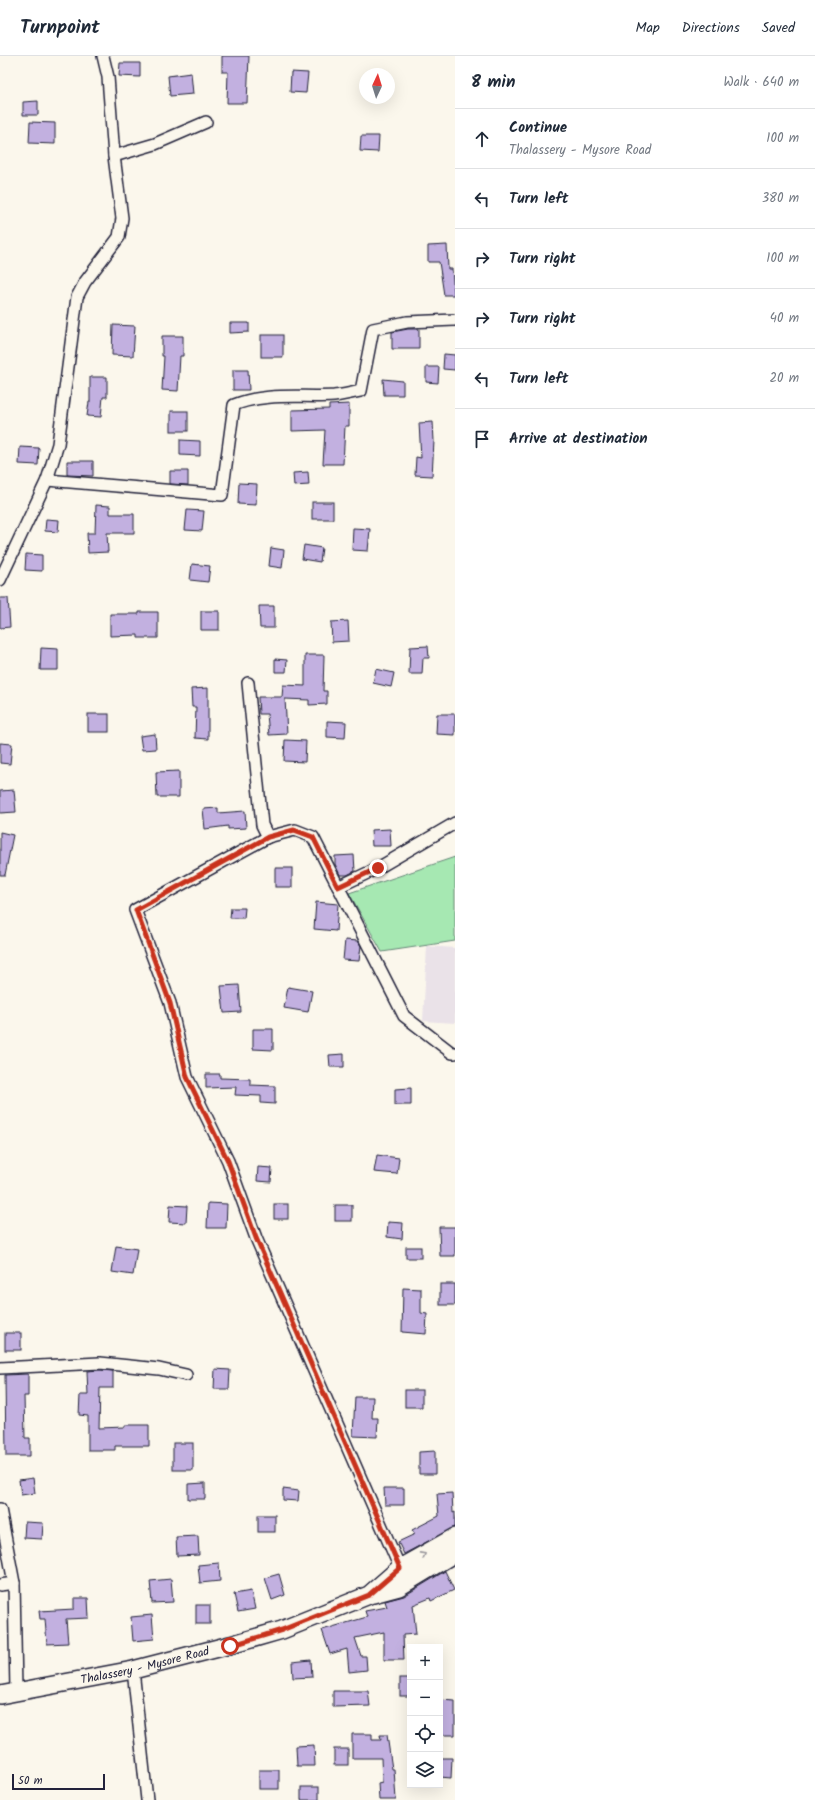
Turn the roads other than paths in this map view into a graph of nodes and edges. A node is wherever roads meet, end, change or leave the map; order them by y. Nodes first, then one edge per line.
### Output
1 (103, 56) edge
2 (206, 122) dead end
3 (114, 156) junction
4 (455, 320) edge
5 (47, 480) junction
6 (0, 580) edge
7 (248, 683) dead end
8 (455, 823) edge
9 (268, 837) junction
10 (338, 887) junction
11 (455, 1053) edge
12 (0, 1368) edge
13 (186, 1375) dead end
14 (0, 1509) edge
15 (455, 1537) edge
16 (455, 1553) edge
17 (400, 1568) junction
18 (14, 1583) junction
19 (0, 1585) edge
20 (369, 1595) junction
21 (133, 1670) junction
22 (16, 1691) junction
23 (0, 1695) edge
24 (147, 1800) edge

1 - 3 street
2 - 3 street
3 - 5 street
4 - 5 street
5 - 6 street
7 - 9 street
8 - 10 street
9 - 10 street
9 - 17 street
10 - 11 street
12 - 13 street
14 - 18 street
17 -> 15 main road, Thalassery - Mysore Road
16 - 20 main road
17 - 20 main road, Thalassery - Mysore Road
18 - 19 street
18 - 22 street
20 - 21 main road, Thalassery - Mysore Road
21 - 22 main road, Thalassery - Mysore Road
21 - 24 street
22 - 23 main road, Thalassery - Mysore Road

